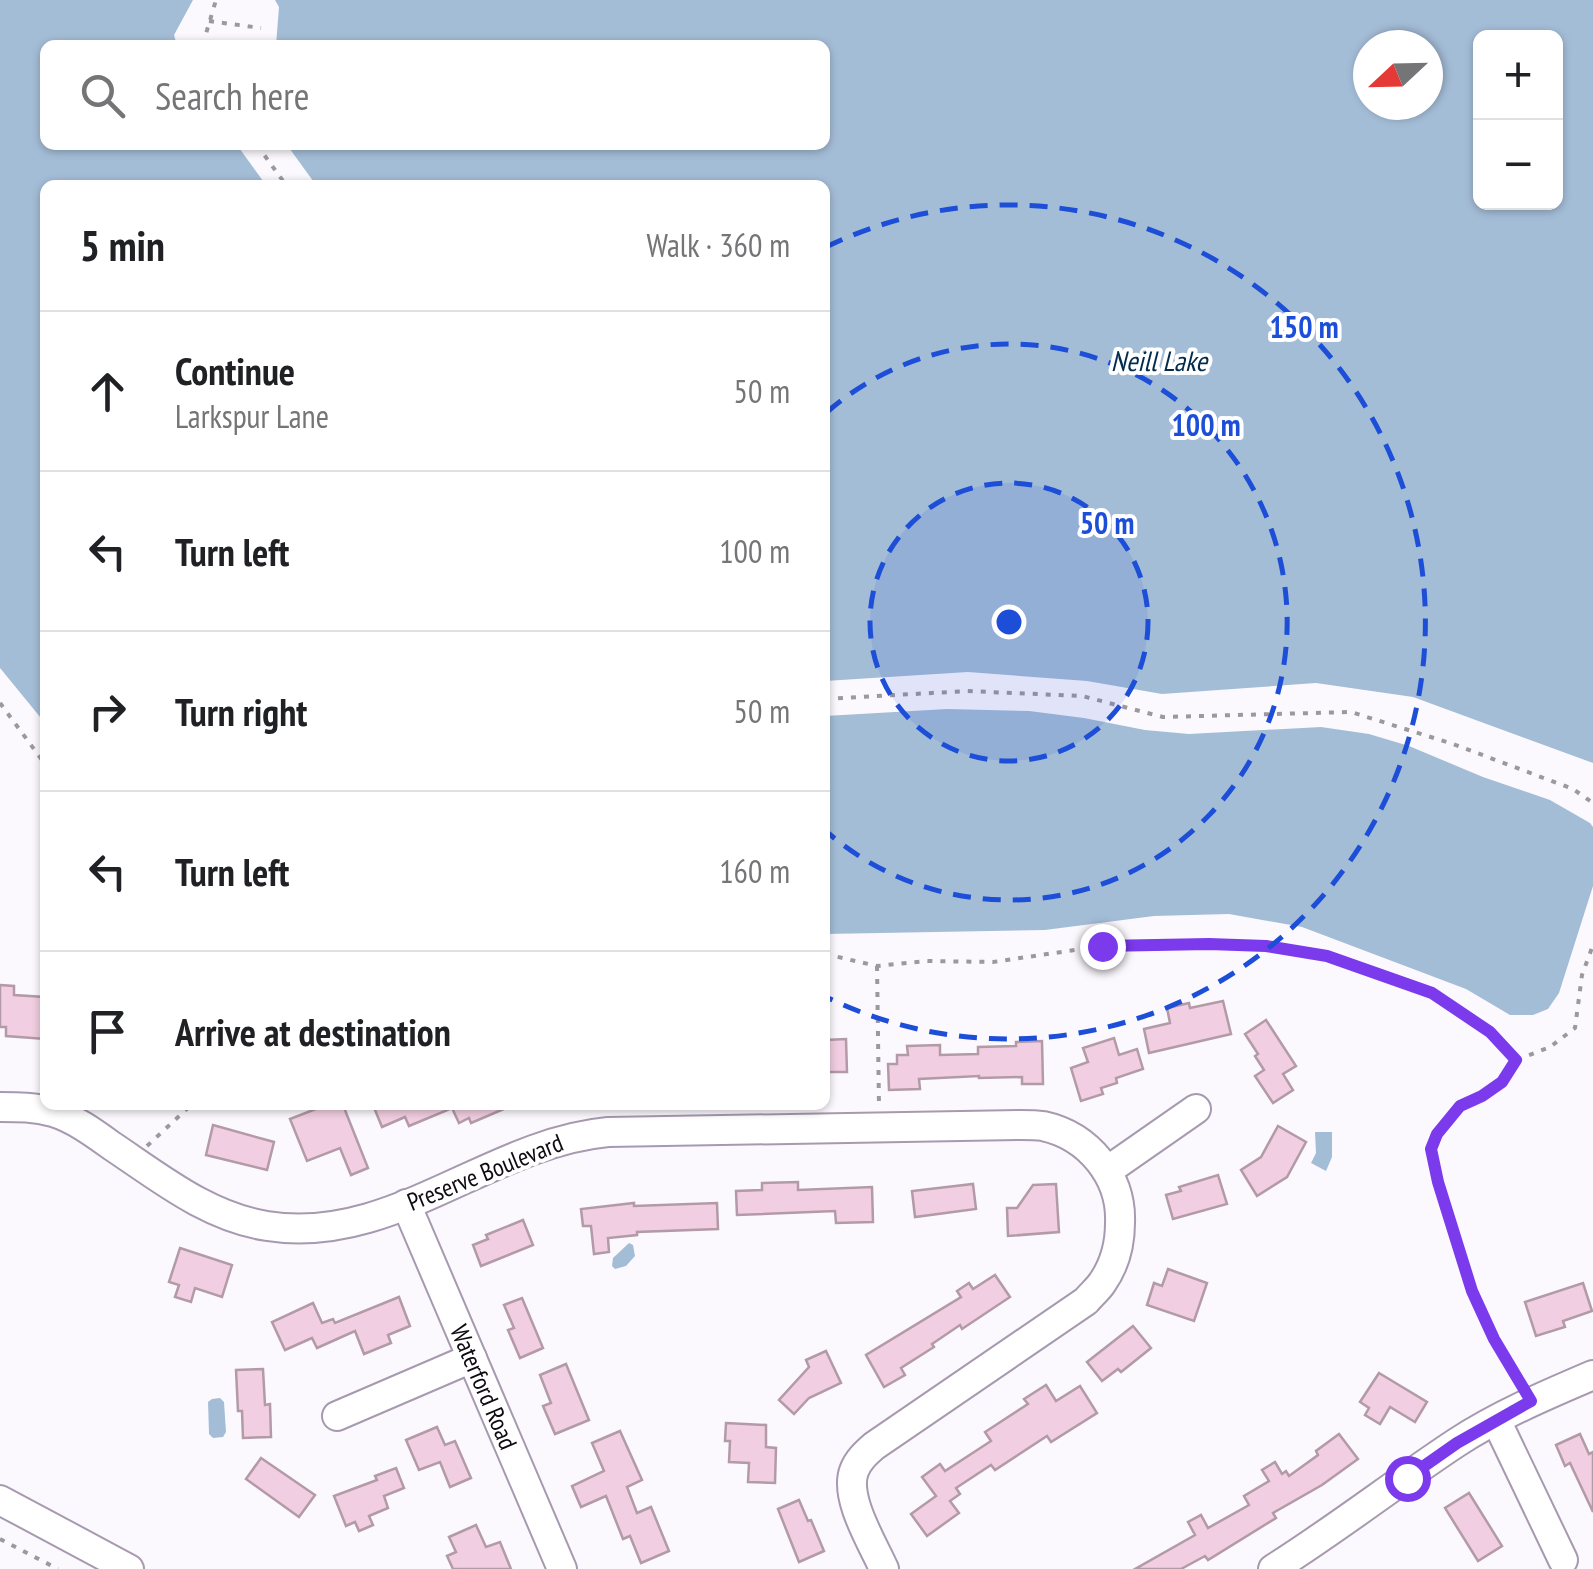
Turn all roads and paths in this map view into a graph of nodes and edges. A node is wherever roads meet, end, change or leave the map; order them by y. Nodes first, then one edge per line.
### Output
1 (216, 0) edge
2 (209, 21) junction
3 (262, 28) dead end
4 (206, 40) edge
5 (261, 150) edge
6 (282, 180) edge
7 (830, 699) edge
8 (0, 703) edge
9 (40, 757) edge
10 (1593, 803) edge
11 (1593, 945) edge
12 (830, 955) edge
13 (876, 966) junction
14 (1516, 1060) junction
15 (0, 1107) edge
16 (40, 1109) edge
17 (43, 1110) edge
18 (186, 1110) edge
19 (1196, 1110) dead end
20 (879, 1127) junction
21 (132, 1159) junction
22 (1107, 1171) junction
23 (406, 1204) junction
24 (472, 1358) junction
25 (1593, 1375) edge
26 (1531, 1401) junction
27 (337, 1416) dead end
28 (1496, 1420) junction
29 (0, 1500) edge
30 (0, 1539) edge
31 (1563, 1560) dead end
32 (115, 1566) edge
33 (58, 1569) edge
34 (562, 1569) edge
35 (884, 1569) edge
36 (1272, 1569) edge

1 - 2 path
2 - 3 path
2 - 4 path
5 - 6 path
7 - 10 path
8 - 9 path
11 - 14 path
12 - 13 path
13 - 14 path
13 - 20 path
14 - 26 path
15 - 16 street, Preserve Boulevard
17 - 21 street, Preserve Boulevard
18 - 21 path
19 - 22 street
20 - 22 street, Preserve Boulevard
20 - 23 street, Preserve Boulevard
21 - 23 street, Preserve Boulevard
22 - 35 street
23 - 24 street, Waterford Road
24 - 27 street
24 - 34 street, Waterford Road
25 - 26 street
26 - 28 street
28 - 31 street
28 - 36 street
29 - 32 street
30 - 33 path

